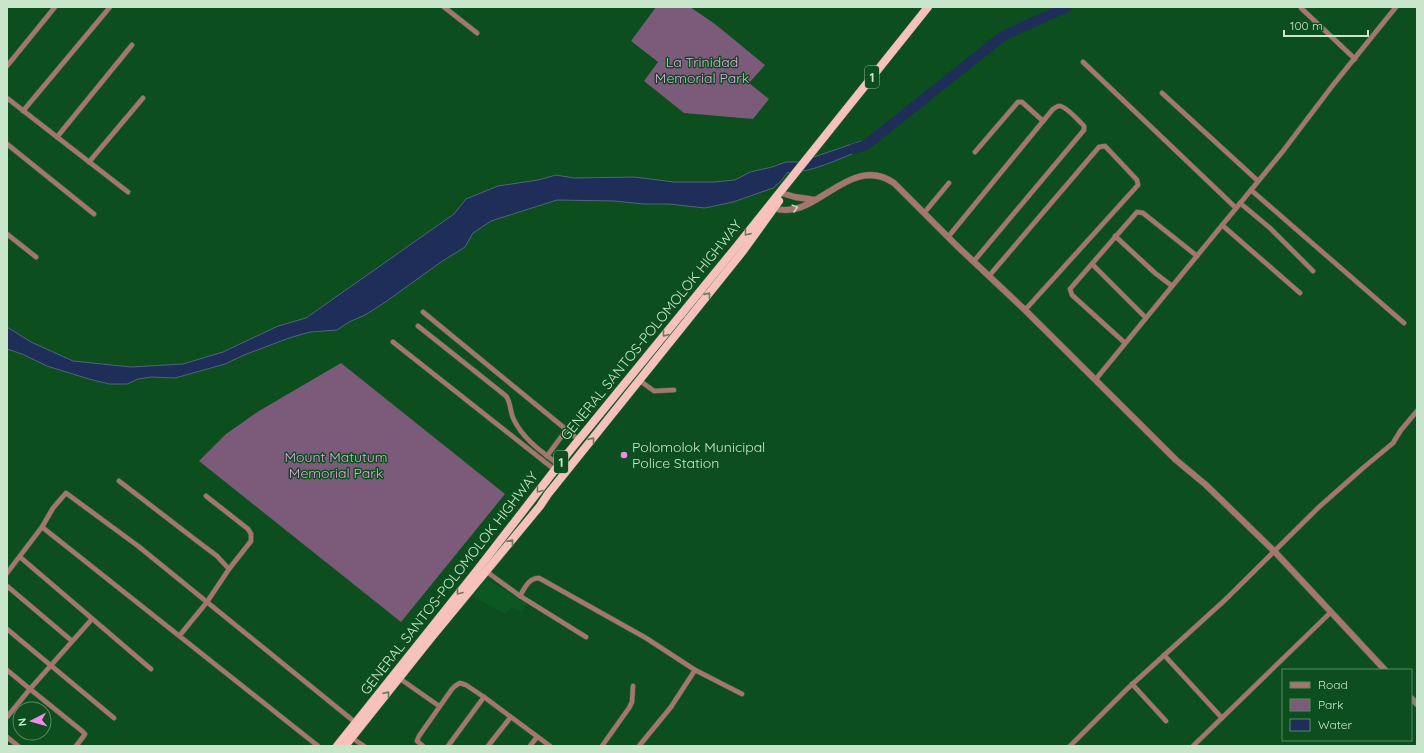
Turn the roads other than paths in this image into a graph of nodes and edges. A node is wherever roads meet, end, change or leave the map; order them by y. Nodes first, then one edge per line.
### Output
1 (55, 7) edge
2 (110, 7) edge
3 (444, 7) edge
4 (928, 7) edge
5 (934, 7) edge
6 (1396, 7) edge
7 (1301, 8) dead end
8 (477, 33) dead end
9 (132, 45) dead end
10 (1355, 59) junction
11 (1083, 62) dead end
12 (7, 66) edge
13 (1162, 93) dead end
14 (7, 98) edge
15 (143, 98) dead end
16 (24, 111) junction
17 (1043, 122) junction
18 (57, 136) junction
19 (7, 144) edge
20 (820, 146) junction
21 (975, 152) dead end
22 (89, 162) junction
23 (793, 180) junction
24 (1258, 181) junction
25 (949, 183) dead end
26 (1251, 190) junction
27 (128, 192) dead end
28 (785, 194) junction
29 (815, 200) junction
30 (1240, 203) junction
31 (774, 208) junction
32 (1236, 208) junction
33 (924, 213) junction
34 (94, 214) dead end
35 (1222, 225) junction
36 (7, 234) edge
37 (1115, 236) junction
38 (948, 237) junction
39 (1196, 256) junction
40 (36, 257) dead end
41 (974, 261) junction
42 (1092, 264) junction
43 (1313, 271) dead end
44 (989, 276) junction
45 (1172, 286) junction
46 (1300, 293) dead end
47 (1026, 310) junction
48 (423, 312) dead end
49 (1146, 318) junction
50 (1404, 323) dead end
51 (418, 326) dead end
52 (393, 342) dead end
53 (1125, 343) junction
54 (639, 380) junction
55 (1096, 380) junction
56 (674, 390) dead end
57 (1417, 411) edge
58 (566, 429) junction
59 (579, 440) junction
60 (547, 456) junction
61 (557, 467) junction
62 (119, 481) dead end
63 (206, 496) dead end
64 (42, 527) junction
65 (1275, 552) junction
66 (20, 557) junction
67 (229, 569) junction
68 (487, 572) junction
69 (7, 573) edge
70 (7, 586) edge
71 (520, 596) junction
72 (207, 602) junction
73 (1331, 612) junction
74 (92, 619) junction
75 (7, 629) edge
76 (180, 635) junction
77 (586, 637) dead end
78 (72, 641) junction
79 (1164, 655) junction
80 (51, 665) junction
81 (151, 669) dead end
82 (1384, 669) edge
83 (7, 670) edge
84 (695, 670) junction
85 (399, 678) junction
86 (1132, 684) junction
87 (633, 686) dead end
88 (30, 689) junction
89 (742, 694) dead end
90 (484, 697) junction
91 (439, 706) junction
92 (7, 717) edge
93 (114, 718) dead end
94 (510, 718) junction
95 (1222, 718) junction
96 (1166, 721) dead end
97 (356, 723) junction
98 (7, 737) edge
99 (537, 737) junction
100 (352, 738) junction
101 (642, 745) edge
102 (18, 746) edge
103 (76, 746) edge
104 (318, 746) edge
105 (337, 746) edge
106 (345, 746) edge
107 (364, 746) edge
108 (423, 746) edge
109 (448, 746) edge
110 (488, 746) edge
111 (530, 746) edge
112 (550, 746) edge
113 (602, 746) edge
114 (1070, 746) edge
115 (1193, 746) edge

1 - 12 street
2 - 16 street
3 - 8 street
4 - 20 highway, 1
5 - 20 highway, 1
6 - 10 street
7 - 10 street
9 - 18 street
10 - 24 street
11 - 32 street
13 - 24 street
14 - 16 street
15 - 22 street
16 - 18 street
17 - 21 street
17 - 38 street
17 - 41 street
18 - 22 street
19 - 34 street
20 - 23 highway, 1
22 - 27 street
23 - 28 highway, 1
23 -> 59 highway, GENERAL SANTOS-POLOMOLOK HIGHWAY / 1
24 - 26 street
25 - 33 street
26 - 30 street
26 - 50 street
28 - 29 street
28 - 31 highway, 1
31 -> 29 street
29 - 33 street
30 - 32 street
30 - 43 street
54 -> 31 highway, 1
32 - 35 street
33 - 38 street
35 - 39 street
35 - 46 street
36 - 40 street
37 - 39 street
37 - 42 street
37 - 45 street
38 - 41 street
39 - 45 street
41 - 44 street
42 - 49 street
42 - 53 street
44 - 47 street
44 - 47 street
45 - 49 street
47 - 55 street
48 - 58 street
49 - 53 street
51 - 60 street
52 - 61 street
53 - 55 street
54 - 56 street
68 -> 54 highway, 1
55 - 65 street
57 - 65 street
58 - 59 street
58 - 60 street
59 - 61 highway, GENERAL SANTOS-POLOMOLOK HIGHWAY / 1
60 - 61 street
61 -> 97 highway, GENERAL SANTOS-POLOMOLOK HIGHWAY / 1
62 - 67 street
63 - 67 street
64 - 66 street
64 - 72 street
64 - 76 street
65 - 73 street
65 - 79 street
66 - 69 street
66 - 74 street
67 - 72 street
68 - 71 street
68 - 85 highway, 1
70 - 78 street
71 - 77 street
71 - 84 street
72 - 76 street
72 - 97 street
73 - 82 street
73 - 95 street
74 - 78 street
74 - 81 street
75 - 80 street
76 - 104 street
78 - 80 street
79 - 86 street
79 - 95 street
80 - 88 street
80 - 93 street
83 - 88 street
84 - 89 street
84 - 101 street
85 - 91 street
100 -> 85 highway, 1
86 - 96 street
86 - 114 street
87 - 113 street
88 - 92 street
88 - 103 street
90 - 91 street
90 - 94 street
90 - 109 street
91 - 108 street
94 - 99 street
94 - 110 street
95 - 115 street
97 - 105 highway, GENERAL SANTOS-POLOMOLOK HIGHWAY / 1
98 - 102 street
99 - 111 street
99 - 112 street
100 - 106 highway, 1
100 - 107 street

